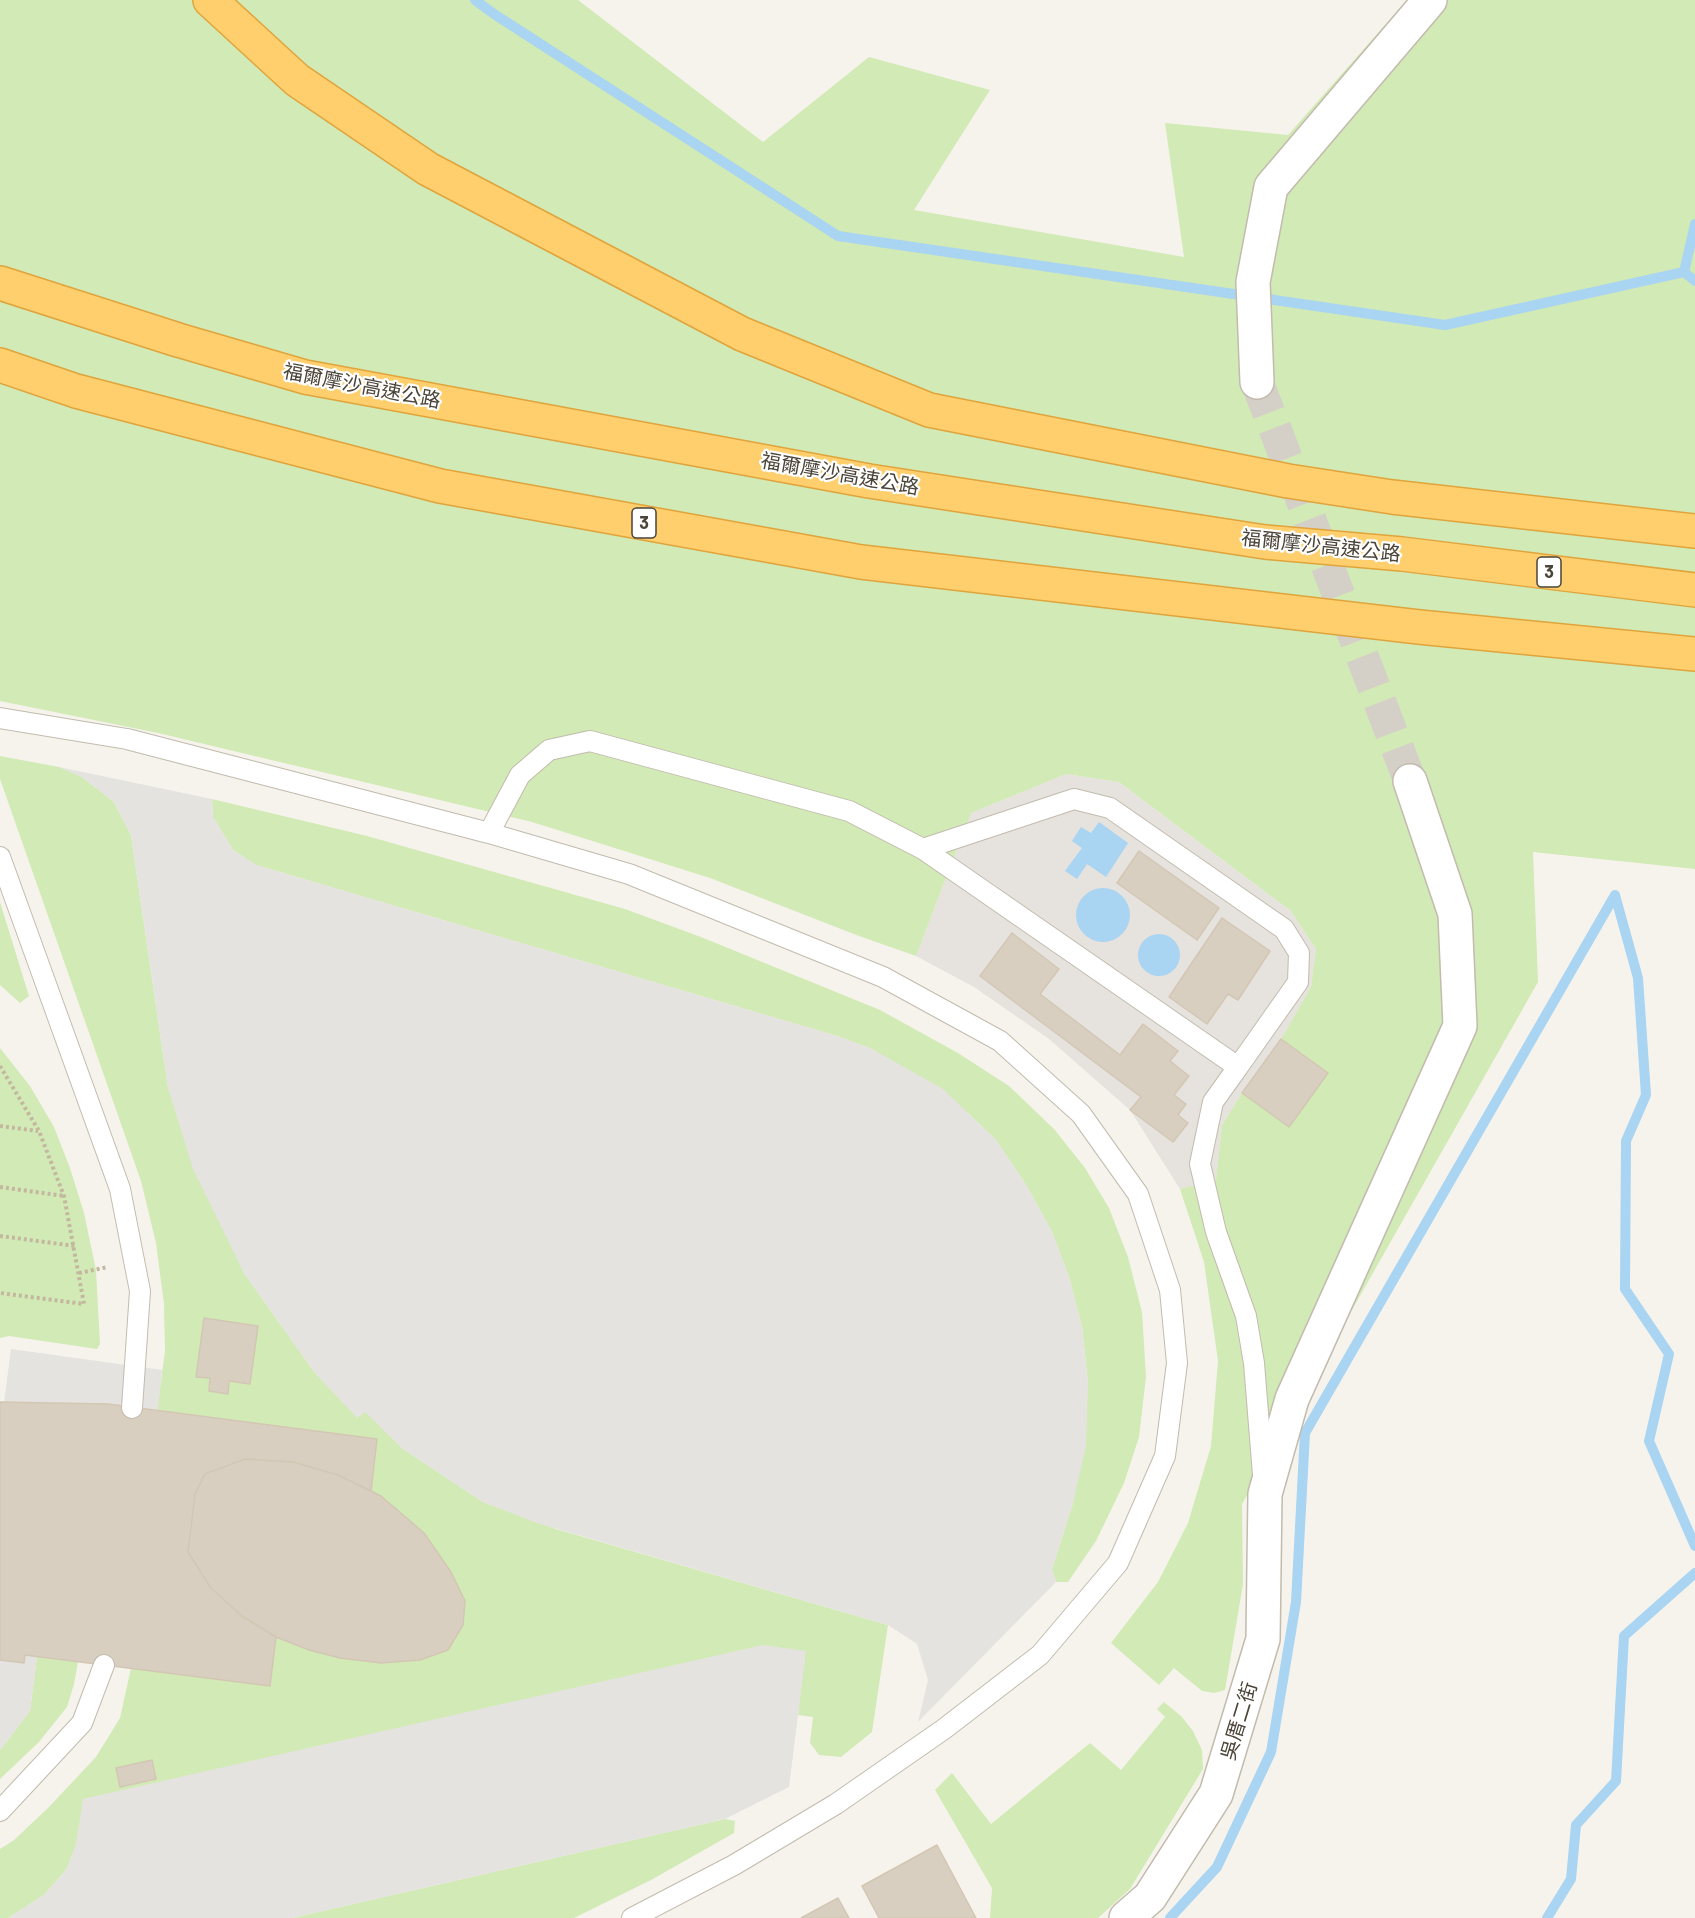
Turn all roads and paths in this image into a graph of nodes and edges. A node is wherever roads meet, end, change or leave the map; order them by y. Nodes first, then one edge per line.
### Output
1 (210, 0) edge
2 (1430, 0) edge
3 (0, 282) edge
4 (0, 365) edge
5 (0, 382) edge
6 (1257, 382) tunnel mouth
7 (76, 391) junction
8 (1695, 531) edge
9 (1695, 590) edge
10 (1695, 654) edge
11 (0, 718) edge
12 (1410, 781) tunnel mouth
13 (489, 833) junction
14 (923, 849) junction
15 (0, 856) edge
16 (0, 1066) edge
17 (1238, 1067) junction
18 (2, 1072) edge
19 (0, 1126) edge
20 (39, 1131) junction
21 (0, 1187) edge
22 (64, 1196) junction
23 (0, 1236) edge
24 (75, 1246) junction
25 (111, 1267) dead end
26 (79, 1273) junction
27 (0, 1293) edge
28 (132, 1408) dead end
29 (1264, 1494) junction
30 (104, 1665) dead end
31 (0, 1811) edge
32 (632, 1918) edge
33 (1126, 1918) edge

1 - 8 highway
2 - 6 street
3 - 9 highway, 福爾摩沙高速公路 / 3
4 - 7 highway, 3
5 - 7 highway
7 - 10 highway, 3
11 - 13 lane
12 - 29 street, 吳厝二街
13 - 14 lane
13 - 32 lane
14 - 17 lane
14 - 17 lane
15 - 28 lane
16 - 18 path
17 - 29 lane
18 - 20 path
19 - 20 path
20 - 22 path
21 - 22 path
22 - 24 path
23 - 24 path
24 - 26 path
25 - 26 path
26 - 27 path
29 - 33 street, 吳厝二街
30 - 31 lane

